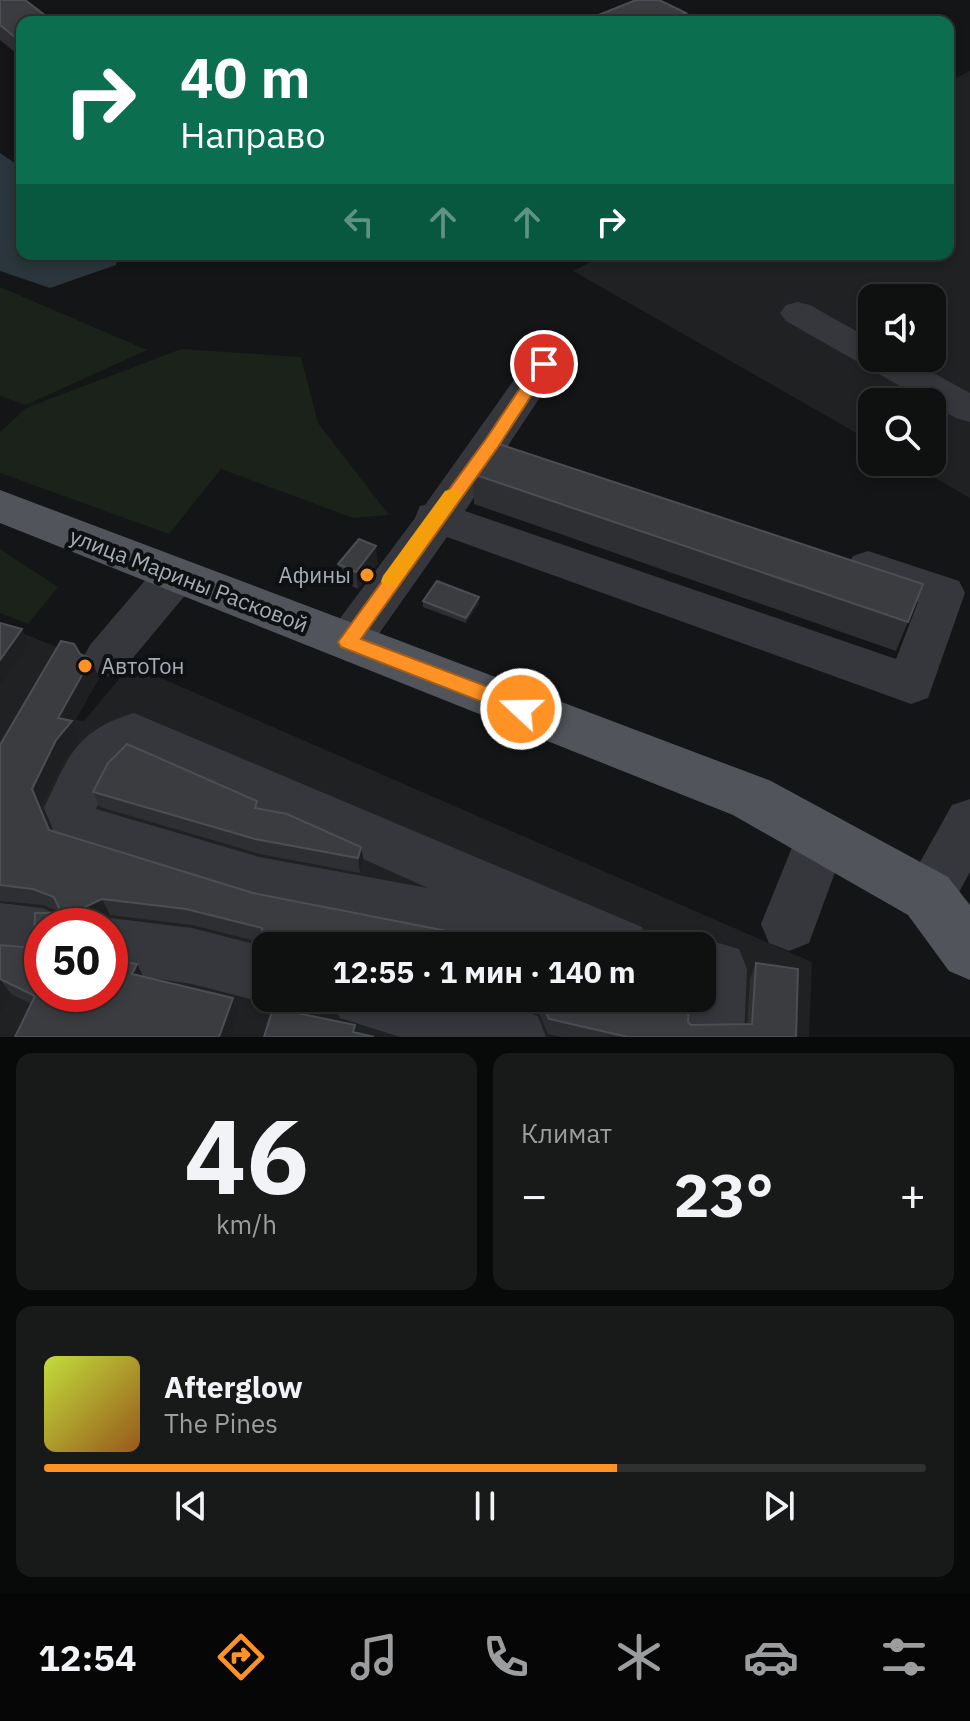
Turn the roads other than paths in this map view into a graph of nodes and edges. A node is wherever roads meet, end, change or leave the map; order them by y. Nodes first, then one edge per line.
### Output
1 (798, 313) dead end
2 (858, 347) edge
3 (544, 364) dead end
4 (903, 372) edge
5 (970, 409) edge
6 (492, 443) junction
7 (537, 458) edge
8 (0, 506) edge
9 (435, 517) junction
10 (837, 558) edge
11 (176, 575) junction
12 (348, 642) junction
13 (106, 658) dead end
14 (970, 822) edge
15 (822, 837) junction
16 (928, 896) junction
17 (789, 924) dead end
18 (0, 930) edge
19 (524, 932) edge
20 (590, 932) edge
21 (24, 933) edge
22 (968, 942) edge
23 (128, 947) edge
24 (716, 968) edge
25 (252, 971) edge
26 (416, 1012) edge
27 (517, 1037) edge
28 (715, 1037) edge

1 - 2 lane
3 - 6 lane
4 - 5 lane
6 - 7 lane
6 - 9 lane
8 - 11 main road, улица Марины Расковой
9 - 10 lane
9 - 12 lane
11 - 12 main road, улица Марины Расковой
11 - 13 lane
12 - 15 main road, улица Марины Расковой
14 - 16 lane
15 - 16 main road, улица Марины Расковой
15 - 17 lane
16 - 22 main road, улица Марины Расковой
18 - 21 lane
19 - 20 lane
23 - 25 lane
24 - 28 lane
26 - 27 lane

